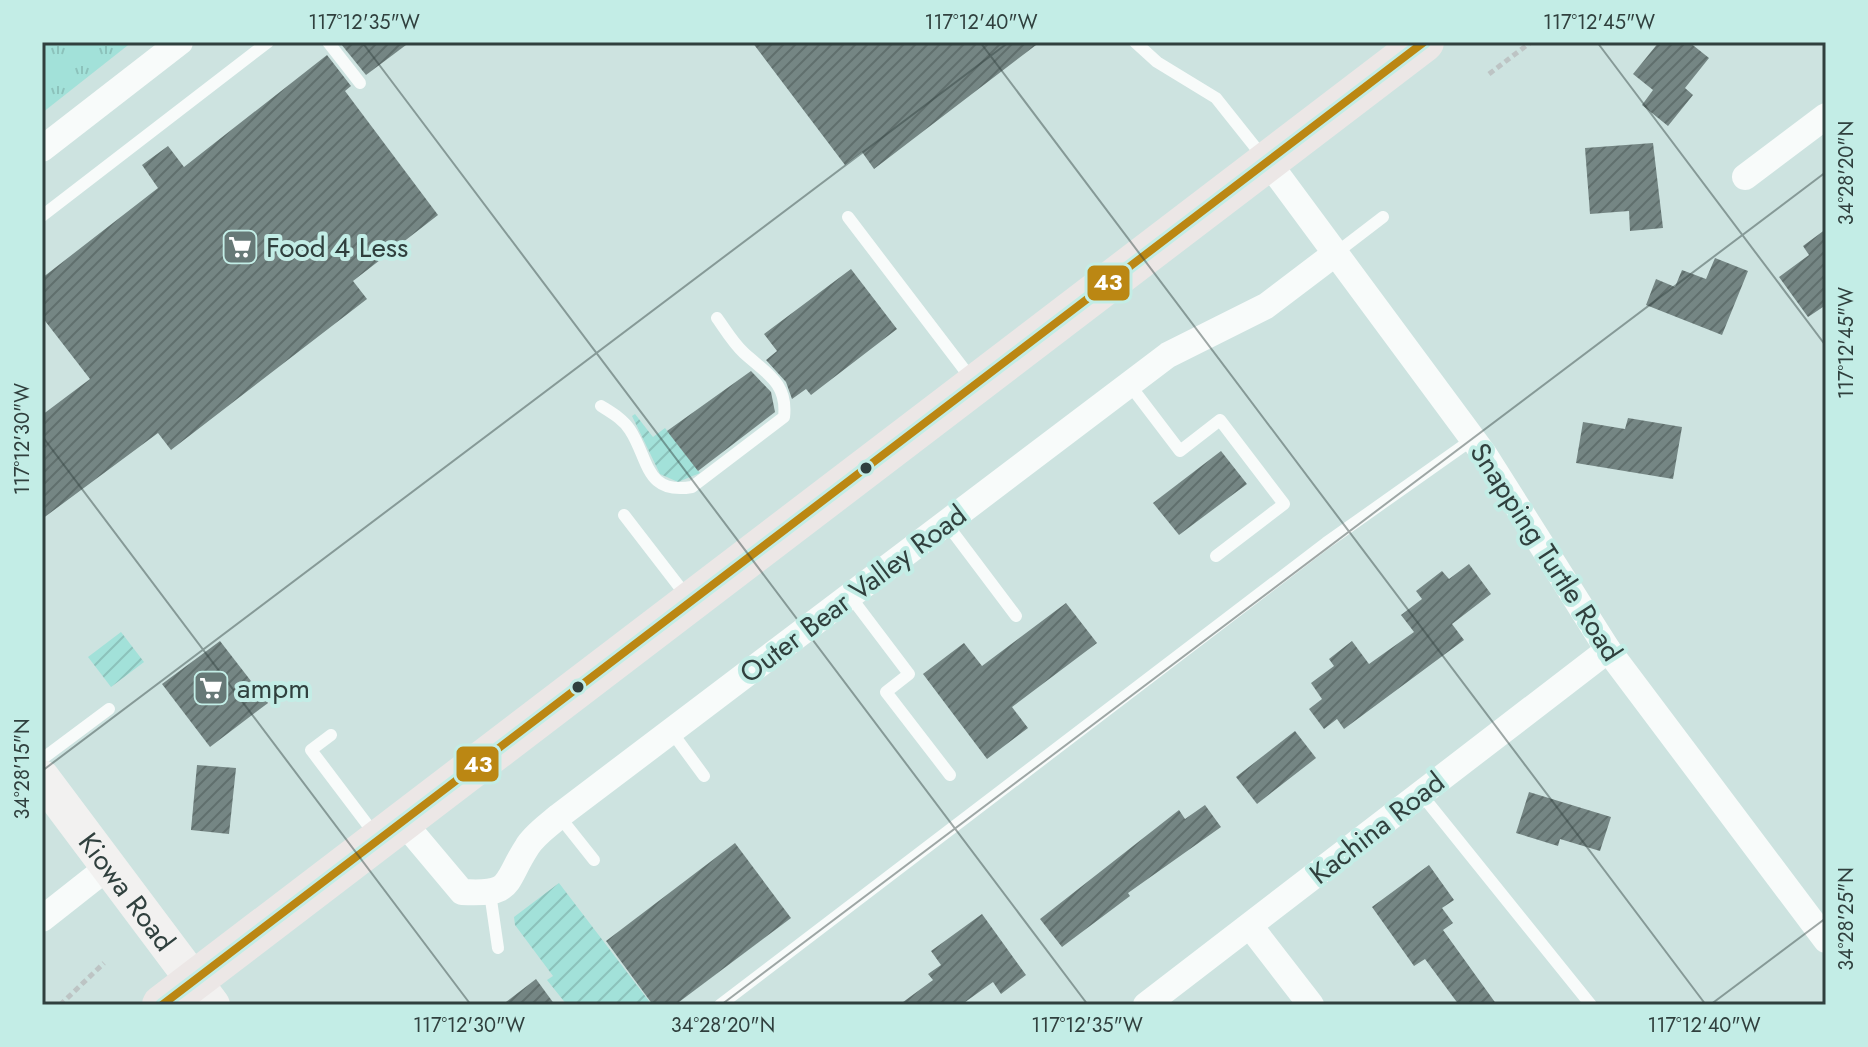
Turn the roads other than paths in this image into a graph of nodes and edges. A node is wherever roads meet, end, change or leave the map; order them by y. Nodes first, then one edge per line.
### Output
1 (180, 42) edge
2 (268, 42) edge
3 (328, 42) edge
4 (1135, 42) edge
5 (1424, 42) edge
6 (360, 83) dead end
7 (1826, 116) edge
8 (42, 149) edge
9 (1268, 162) junction
10 (1745, 177) dead end
11 (42, 216) edge
12 (848, 217) dead end
13 (1383, 217) dead end
14 (1336, 253) junction
15 (717, 318) dead end
16 (1129, 384) junction
17 (977, 386) junction
18 (601, 406) dead end
19 (1473, 439) junction
20 (624, 515) dead end
21 (946, 523) junction
22 (1216, 556) dead end
23 (850, 596) junction
24 (692, 603) junction
25 (1016, 616) dead end
26 (1608, 650) junction
27 (109, 709) dead end
28 (671, 731) junction
29 (331, 735) dead end
30 (42, 759) edge
31 (950, 775) dead end
32 (704, 776) dead end
33 (42, 778) edge
34 (1421, 794) junction
35 (559, 816) junction
36 (392, 832) junction
37 (594, 860) dead end
38 (108, 867) junction
39 (490, 893) junction
40 (42, 919) edge
41 (1250, 926) junction
42 (1826, 940) edge
43 (498, 948) dead end
44 (203, 993) edge
45 (162, 1005) edge
46 (720, 1005) edge
47 (1146, 1005) edge
48 (1311, 1005) edge
49 (1591, 1005) edge

1 - 8 street
2 - 11 lane
3 - 6 lane
4 - 9 lane
5 - 9 main road
7 - 10 street
9 - 14 street, Snapping Turtle Road
9 - 17 main road
12 - 17 lane
13 - 14 lane
14 - 16 street, Outer Bear Valley Road
14 - 19 street, Snapping Turtle Road
15 - 18 lane
16 - 21 street, Outer Bear Valley Road
16 - 22 lane
17 - 24 main road
19 - 26 street, Snapping Turtle Road
19 - 46 lane
20 - 24 lane
21 - 23 street, Outer Bear Valley Road
21 - 25 lane
23 - 28 street, Outer Bear Valley Road
23 - 31 lane
24 - 36 main road
26 - 34 street, Kachina Road
26 - 42 street, Snapping Turtle Road
27 - 30 lane
28 - 32 lane
28 - 35 street, Outer Bear Valley Road
29 - 36 lane
33 - 38 street, Kiowa Road
34 - 41 street, Kachina Road
34 - 49 lane
35 - 37 lane
35 - 39 street, Outer Bear Valley Road
36 - 39 street
36 - 44 main road
38 - 40 street
38 - 44 street, Kiowa Road
39 - 43 lane
41 - 47 street, Kachina Road
41 - 48 street
44 - 45 main road

